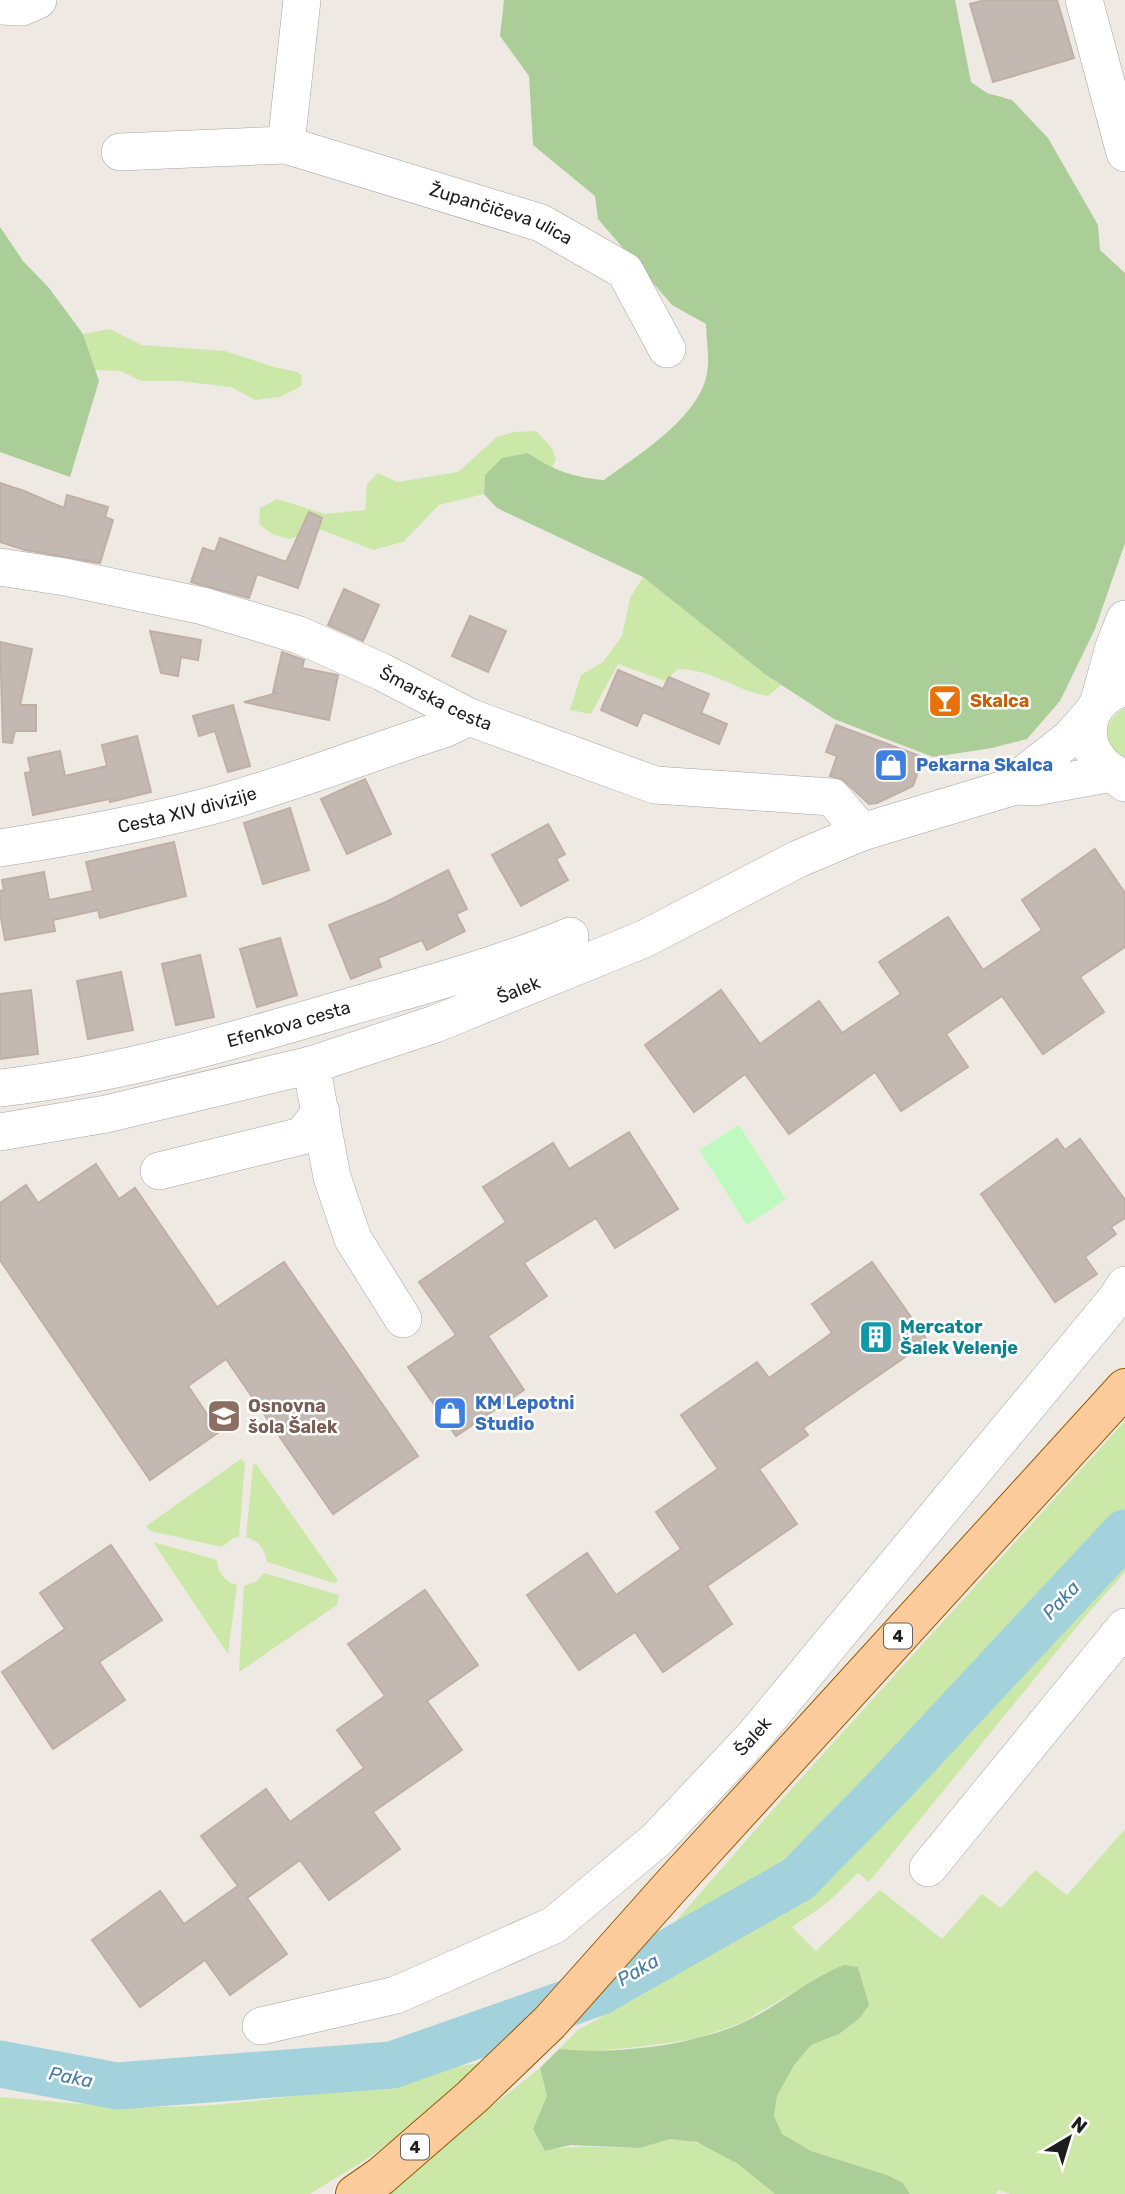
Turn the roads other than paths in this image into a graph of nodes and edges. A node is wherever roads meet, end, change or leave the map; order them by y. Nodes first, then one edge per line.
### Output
1 (38, 0) edge
2 (302, 0) edge
3 (1084, 0) edge
4 (0, 6) edge
5 (286, 145) junction
6 (120, 152) dead end
7 (1125, 153) edge
8 (667, 349) dead end
9 (0, 567) edge
10 (1125, 619) edge
11 (1106, 700) edge
12 (470, 717) junction
13 (1121, 778) edge
14 (1015, 786) junction
15 (862, 832) junction
16 (0, 848) edge
17 (570, 936) dead end
18 (525, 972) junction
19 (311, 1065) junction
20 (0, 1088) edge
21 (321, 1112) junction
22 (0, 1132) edge
23 (159, 1171) dead end
24 (1125, 1285) edge
25 (403, 1318) dead end
26 (1125, 1388) edge
27 (1125, 1627) edge
28 (928, 1868) dead end
29 (261, 2026) dead end
30 (355, 2194) edge

1 - 4 street
2 - 5 street
3 - 7 street
5 - 6 street, Župančičeva ulica
5 - 8 street, Župančičeva ulica
9 - 12 street, Šmarska cesta
10 - 11 street
11 - 13 street
11 - 14 street
12 - 15 street, Šmarska cesta
12 - 16 street, Cesta XIV divizije
13 - 14 street
14 - 15 street, Šalek
15 - 18 street, Šalek
17 - 18 street, Efenkova cesta
18 - 19 street, Šalek
18 - 20 street, Efenkova cesta
19 - 21 street
19 - 22 street, Šalek
21 - 23 street
21 - 25 street
24 - 29 street, Šalek
26 - 30 main road, 4
27 - 28 street

